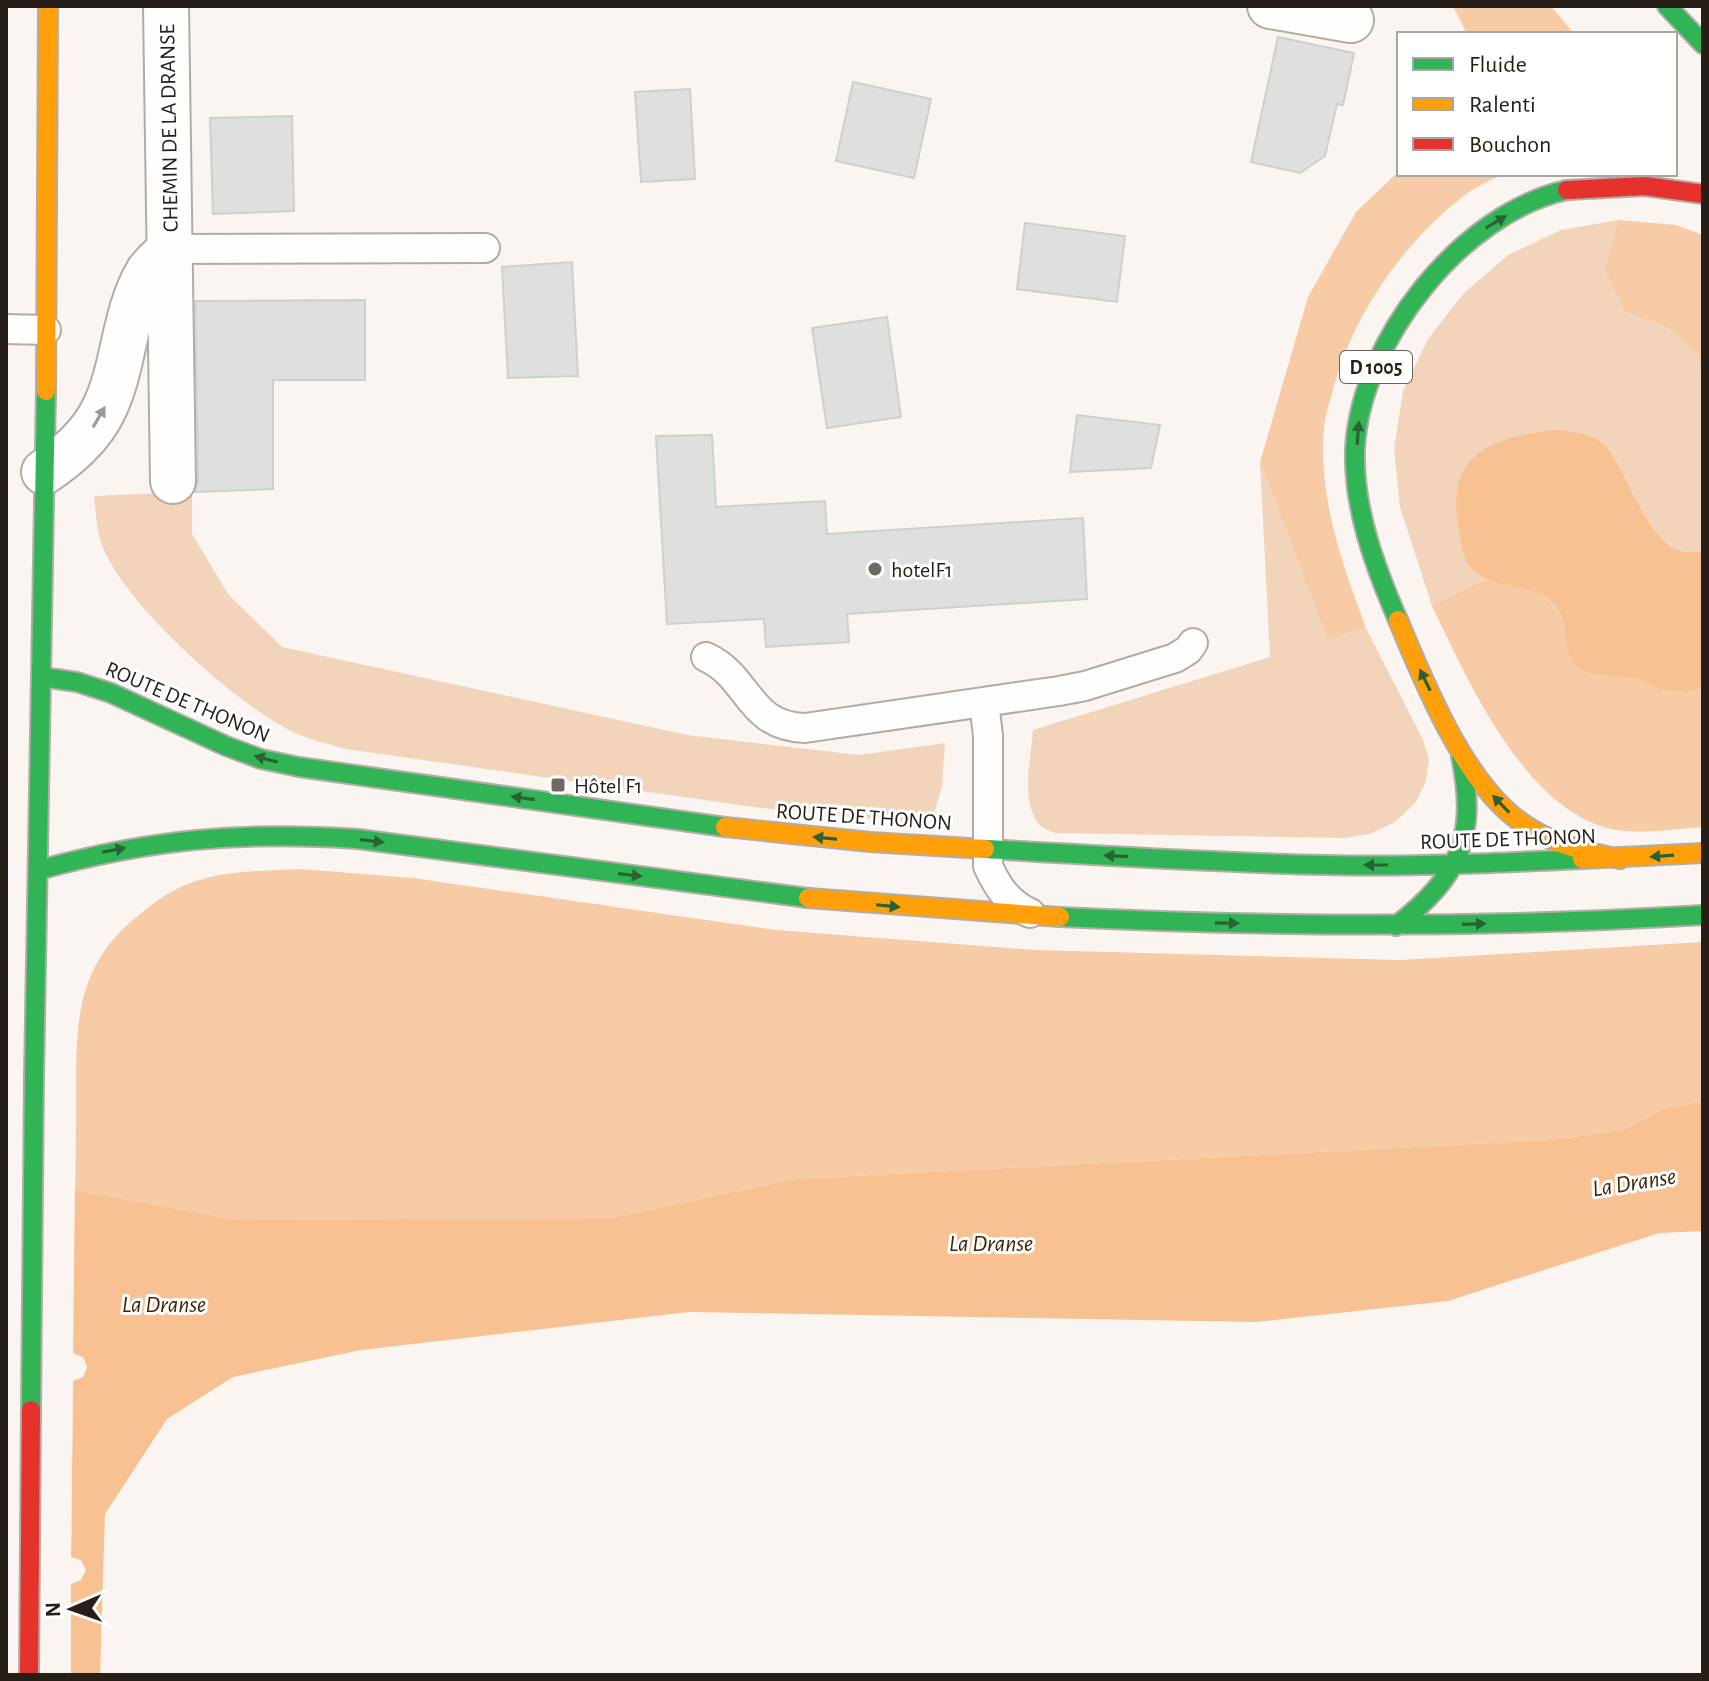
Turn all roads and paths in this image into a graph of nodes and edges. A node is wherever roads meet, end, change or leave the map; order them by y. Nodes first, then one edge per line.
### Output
1 (166, 6) edge
2 (1270, 6) edge
3 (1667, 6) edge
4 (55, 18) edge
5 (1351, 20) dead end
6 (1703, 44) edge
7 (1703, 194) edge
8 (485, 248) dead end
9 (170, 249) junction
10 (6, 329) edge
11 (46, 330) junction
12 (44, 472) junction
13 (173, 481) dead end
14 (1193, 643) dead end
15 (706, 657) dead end
16 (42, 677) junction
17 (984, 702) junction
18 (1460, 750) junction
19 (987, 849) junction
20 (1703, 853) edge
21 (1620, 859) junction
22 (1454, 865) junction
23 (39, 870) junction
24 (1703, 915) edge
25 (1038, 916) junction
26 (1396, 926) junction
27 (29, 1675) edge

1 - 9 street, CHEMIN DE LA DRANSE
2 - 5 street
3 - 6 main road
4 - 11 main road
18 -> 7 main road, D 1005
8 - 9 lane
12 -> 9 street, CHEMIN DE LA DRANSE
9 - 13 street, CHEMIN DE LA DRANSE
10 - 11 lane
11 - 12 main road
12 - 16 main road
14 - 17 lane
15 - 17 lane
19 -> 16 main road, ROUTE DE THONON
16 - 23 main road
17 - 19 lane
21 -> 18 main road, D 1005
18 - 22 main road, D 1005
22 -> 19 main road, ROUTE DE THONON
19 - 25 lane
20 -> 21 main road, ROUTE DE THONON
21 - 22 main road, ROUTE DE THONON
22 - 26 main road, D 1005
23 -> 25 main road
23 - 27 main road
26 -> 24 main road
25 -> 26 main road

